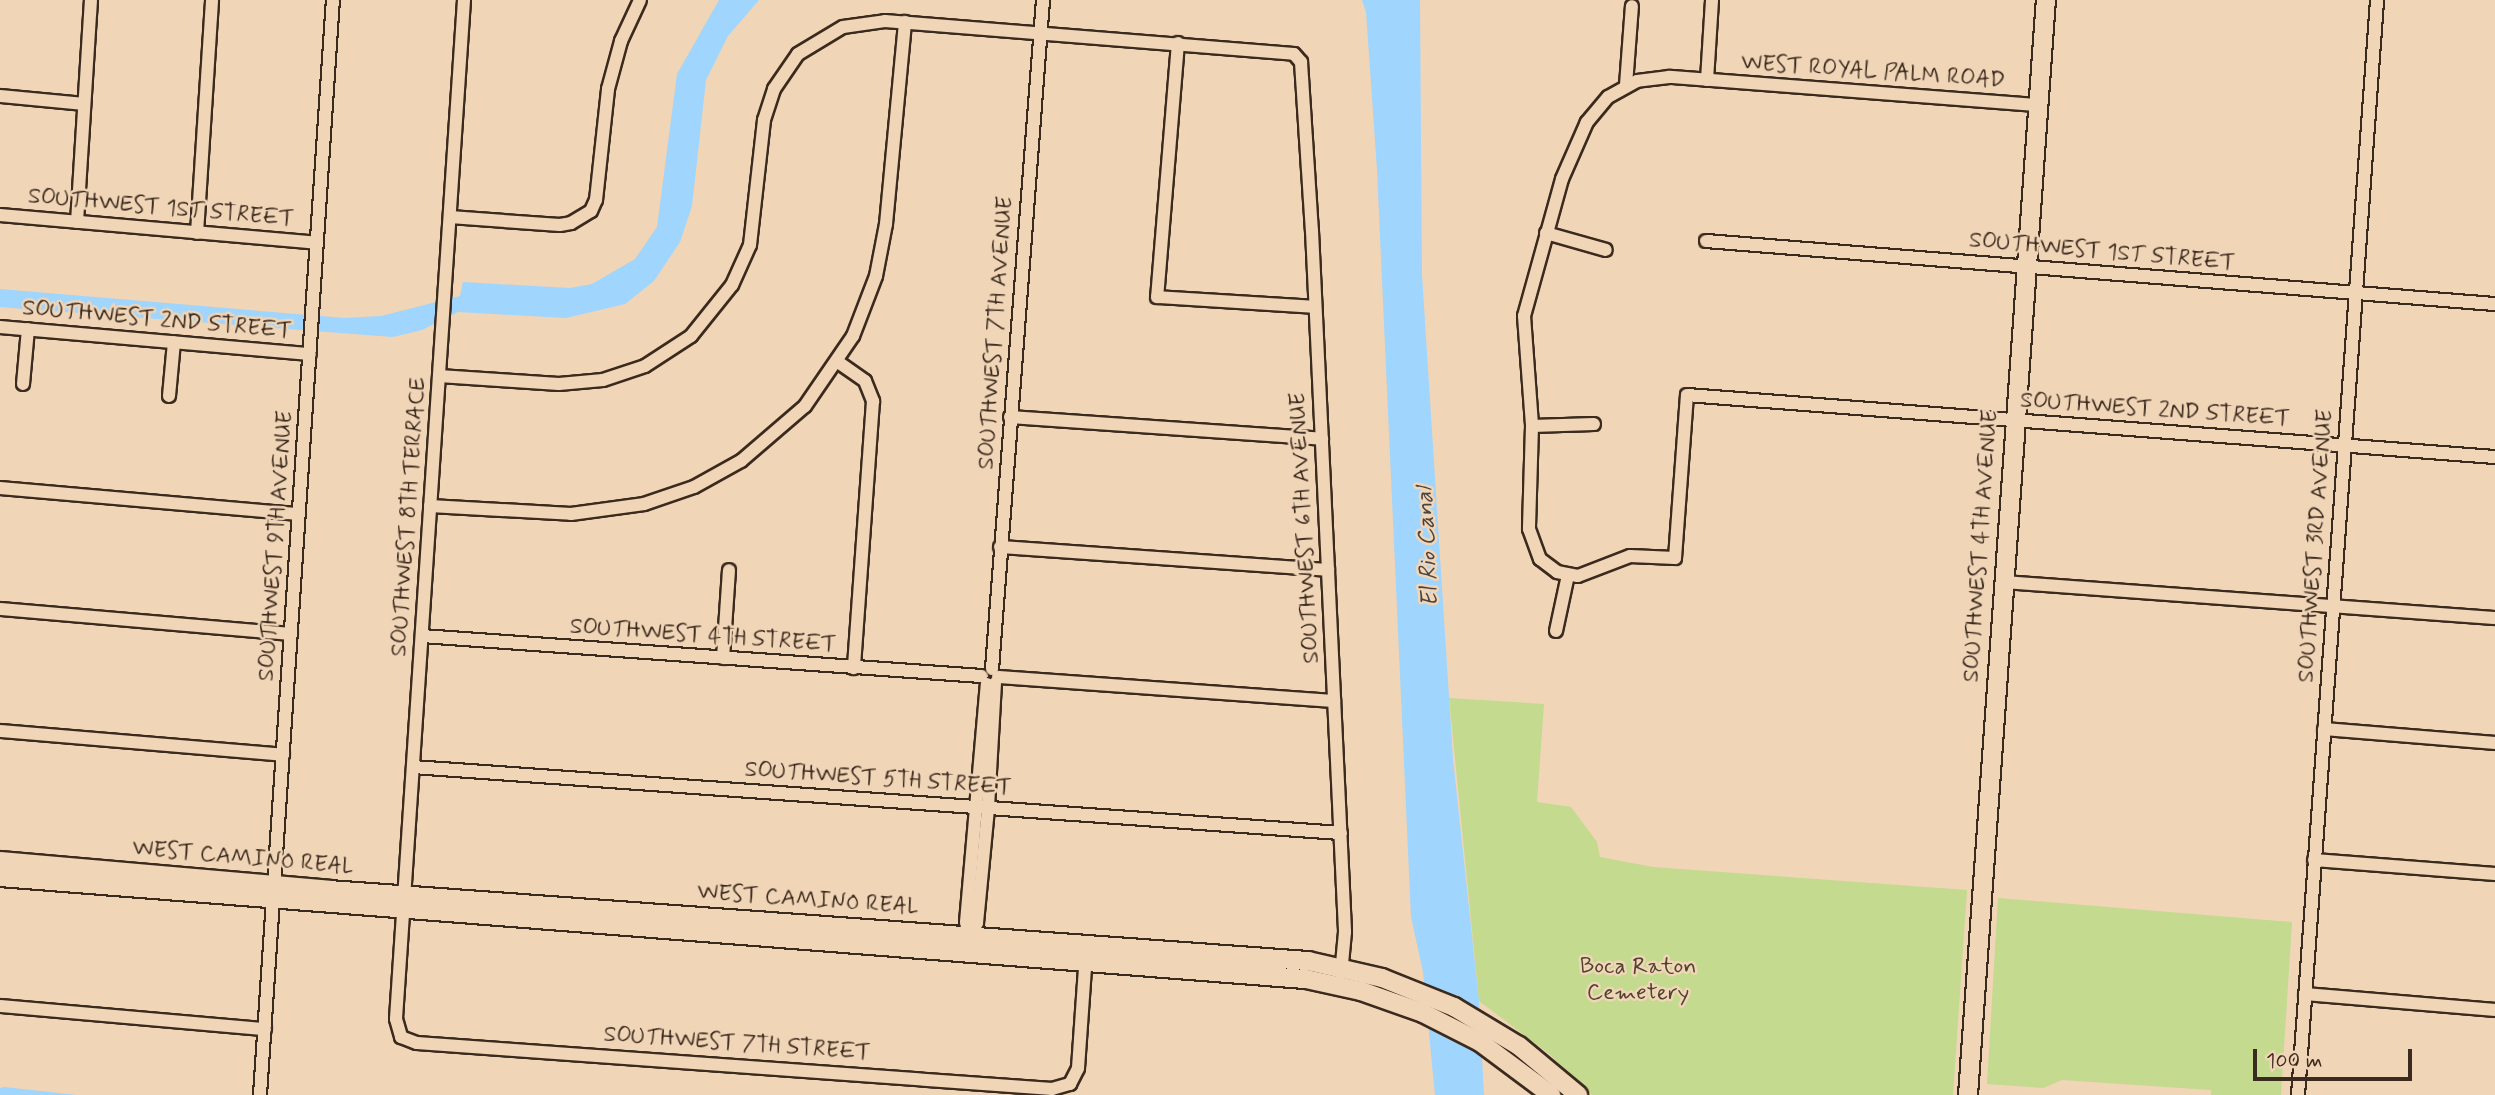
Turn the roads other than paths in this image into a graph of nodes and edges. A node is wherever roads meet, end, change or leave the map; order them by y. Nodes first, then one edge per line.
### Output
1 (91, 0) edge
2 (212, 0) edge
3 (334, 0) edge
4 (464, 0) edge
5 (640, 0) edge
6 (1043, 0) edge
7 (1712, 0) edge
8 (2046, 0) edge
9 (2377, 0) edge
10 (1632, 6) dead end
11 (905, 22) junction
12 (1039, 32) junction
13 (1178, 43) junction
14 (1707, 80) junction
15 (1626, 85) junction
16 (0, 96) edge
17 (85, 104) junction
18 (2036, 105) junction
19 (0, 215) edge
20 (450, 217) junction
21 (77, 222) junction
22 (197, 233) junction
23 (1546, 233) junction
24 (1706, 241) dead end
25 (317, 243) junction
26 (1606, 250) dead end
27 (2025, 267) junction
28 (2355, 293) junction
29 (2495, 304) edge
30 (1315, 307) junction
31 (0, 327) edge
32 (28, 330) junction
33 (174, 342) junction
34 (310, 354) junction
35 (838, 362) junction
36 (439, 376) junction
37 (23, 384) dead end
38 (169, 396) dead end
39 (1010, 417) junction
40 (2015, 421) junction
41 (1594, 424) dead end
42 (1532, 426) junction
43 (1321, 439) junction
44 (2344, 446) junction
45 (2495, 457) edge
46 (0, 488) edge
47 (430, 506) junction
48 (299, 514) junction
49 (1000, 547) junction
50 (729, 570) dead end
51 (1328, 570) junction
52 (1567, 575) junction
53 (2003, 582) junction
54 (2332, 606) junction
55 (0, 609) edge
56 (2495, 618) edge
57 (1556, 631) dead end
58 (291, 634) junction
59 (422, 636) junction
60 (723, 658) junction
61 (853, 668) junction
62 (991, 678) junction
63 (1334, 701) junction
64 (2323, 729) junction
65 (0, 731) edge
66 (2495, 743) edge
67 (283, 755) junction
68 (413, 767) junction
69 (974, 808) junction
70 (988, 808) junction
71 (1341, 832) junction
72 (2314, 860) junction
73 (0, 861) edge
74 (2495, 874) edge
75 (0, 877) edge
76 (274, 893) junction
77 (404, 903) junction
78 (970, 940) junction
79 (1086, 953) junction
80 (1342, 967) junction
81 (1338, 986) junction
82 (1422, 993) junction
83 (2305, 994) junction
84 (1400, 1004) junction
85 (0, 1006) edge
86 (2495, 1010) edge
87 (265, 1029) junction
88 (401, 1037) joint
89 (1024, 1091) edge
90 (260, 1095) edge
91 (1551, 1095) edge
92 (1578, 1095) edge
93 (1968, 1095) edge
94 (2298, 1095) edge

1 - 17 street
2 - 22 street
3 - 25 street, SOUTHWEST 9TH AVENUE
4 - 20 street, SOUTHWEST 8TH TERRACE
5 - 20 street
6 - 12 street, SOUTHWEST 7TH AVENUE
7 - 14 street
8 - 18 street, SOUTHWEST 4TH AVENUE
9 - 28 street, SOUTHWEST 3RD AVENUE
10 - 15 street
11 - 12 street
11 - 35 street
11 - 36 street
12 - 13 street
12 - 39 street, SOUTHWEST 7TH AVENUE
13 - 30 street, SOUTHWEST 6TH AVENUE
13 - 30 street
14 - 15 street, WEST ROYAL PALM ROAD
14 - 18 street, WEST ROYAL PALM ROAD
15 - 23 street
16 - 17 street
17 - 21 street
18 - 27 street, SOUTHWEST 4TH AVENUE
19 - 21 street, SOUTHWEST 1ST STREET
20 - 36 street, SOUTHWEST 8TH TERRACE
21 - 22 street, SOUTHWEST 1ST STREET
22 - 25 street, SOUTHWEST 1ST STREET
23 - 26 street
23 - 42 street
24 - 27 street, SOUTHWEST 1ST STREET
25 - 34 street, SOUTHWEST 9TH AVENUE
27 - 28 street, SOUTHWEST 1ST STREET
27 - 40 street, SOUTHWEST 4TH AVENUE
28 - 29 street, SOUTHWEST 1ST STREET
28 - 44 street, SOUTHWEST 3RD AVENUE
30 - 43 street, SOUTHWEST 6TH AVENUE
31 - 32 street, SOUTHWEST 2ND STREET
32 - 33 street, SOUTHWEST 2ND STREET
32 - 37 street
33 - 34 street, SOUTHWEST 2ND STREET
33 - 38 street
34 - 48 street, SOUTHWEST 9TH AVENUE
35 - 47 street
35 - 61 street
36 - 47 street, SOUTHWEST 8TH TERRACE
39 - 43 street
39 - 49 street, SOUTHWEST 7TH AVENUE
40 - 44 street, SOUTHWEST 2ND STREET
40 - 52 street, SOUTHWEST 2ND STREET
40 - 53 street, SOUTHWEST 4TH AVENUE
41 - 42 street
42 - 52 street
43 - 51 street, SOUTHWEST 6TH AVENUE
44 - 45 street, SOUTHWEST 2ND STREET
44 - 54 street, SOUTHWEST 3RD AVENUE
46 - 48 street
47 - 59 street, SOUTHWEST 8TH TERRACE
48 - 58 street, SOUTHWEST 9TH AVENUE
49 - 51 street
49 - 62 street, SOUTHWEST 7TH AVENUE
50 - 60 street
51 - 63 street, SOUTHWEST 6TH AVENUE
52 - 57 street
53 - 54 street
53 - 93 street, SOUTHWEST 4TH AVENUE
54 - 56 street
54 - 64 street, SOUTHWEST 3RD AVENUE
55 - 58 street
58 - 67 street, SOUTHWEST 9TH AVENUE
59 - 60 street, SOUTHWEST 4TH STREET
59 - 68 street, SOUTHWEST 8TH TERRACE
60 - 61 street, SOUTHWEST 4TH STREET
61 - 62 street, SOUTHWEST 4TH STREET
62 - 63 street, SOUTHWEST 4TH STREET
62 - 69 street, SOUTHWEST 7TH AVENUE
62 - 70 street, SOUTHWEST 7TH AVENUE
63 - 71 street, SOUTHWEST 6TH AVENUE
64 - 66 street
64 - 72 street, SOUTHWEST 3RD AVENUE
65 - 67 street
67 - 76 street, SOUTHWEST 9TH AVENUE
68 - 69 street, SOUTHWEST 5TH STREET
68 - 77 street, SOUTHWEST 8TH TERRACE
69 - 70 street, SOUTHWEST 5TH STREET
69 - 78 street, SOUTHWEST 7TH AVENUE
70 - 71 street, SOUTHWEST 5TH STREET
70 - 78 street, SOUTHWEST 7TH AVENUE
71 - 80 street, SOUTHWEST 6TH AVENUE
72 - 74 street
72 - 83 street, SOUTHWEST 3RD AVENUE
73 - 76 street, WEST CAMINO REAL
75 - 76 street, WEST CAMINO REAL
76 - 77 street, WEST CAMINO REAL
76 - 87 street, SOUTHWEST 9TH AVENUE
77 - 78 street, WEST CAMINO REAL
77 - 88 street, SOUTHWEST 8TH TERRACE
78 - 79 street, WEST CAMINO REAL
79 - 80 street, WEST CAMINO REAL
79 - 81 street, WEST CAMINO REAL
79 - 89 street, SOUTHWEST 7TH STREET
80 - 81 street, SOUTHWEST 6TH AVENUE
80 - 82 street, WEST CAMINO REAL
81 - 84 street, WEST CAMINO REAL
82 - 84 street
82 - 92 street, WEST CAMINO REAL
83 - 86 street
83 - 94 street, SOUTHWEST 3RD AVENUE
84 - 91 street, WEST CAMINO REAL
85 - 87 street
87 - 90 street, SOUTHWEST 9TH AVENUE
88 - 89 street, SOUTHWEST 7TH STREET

